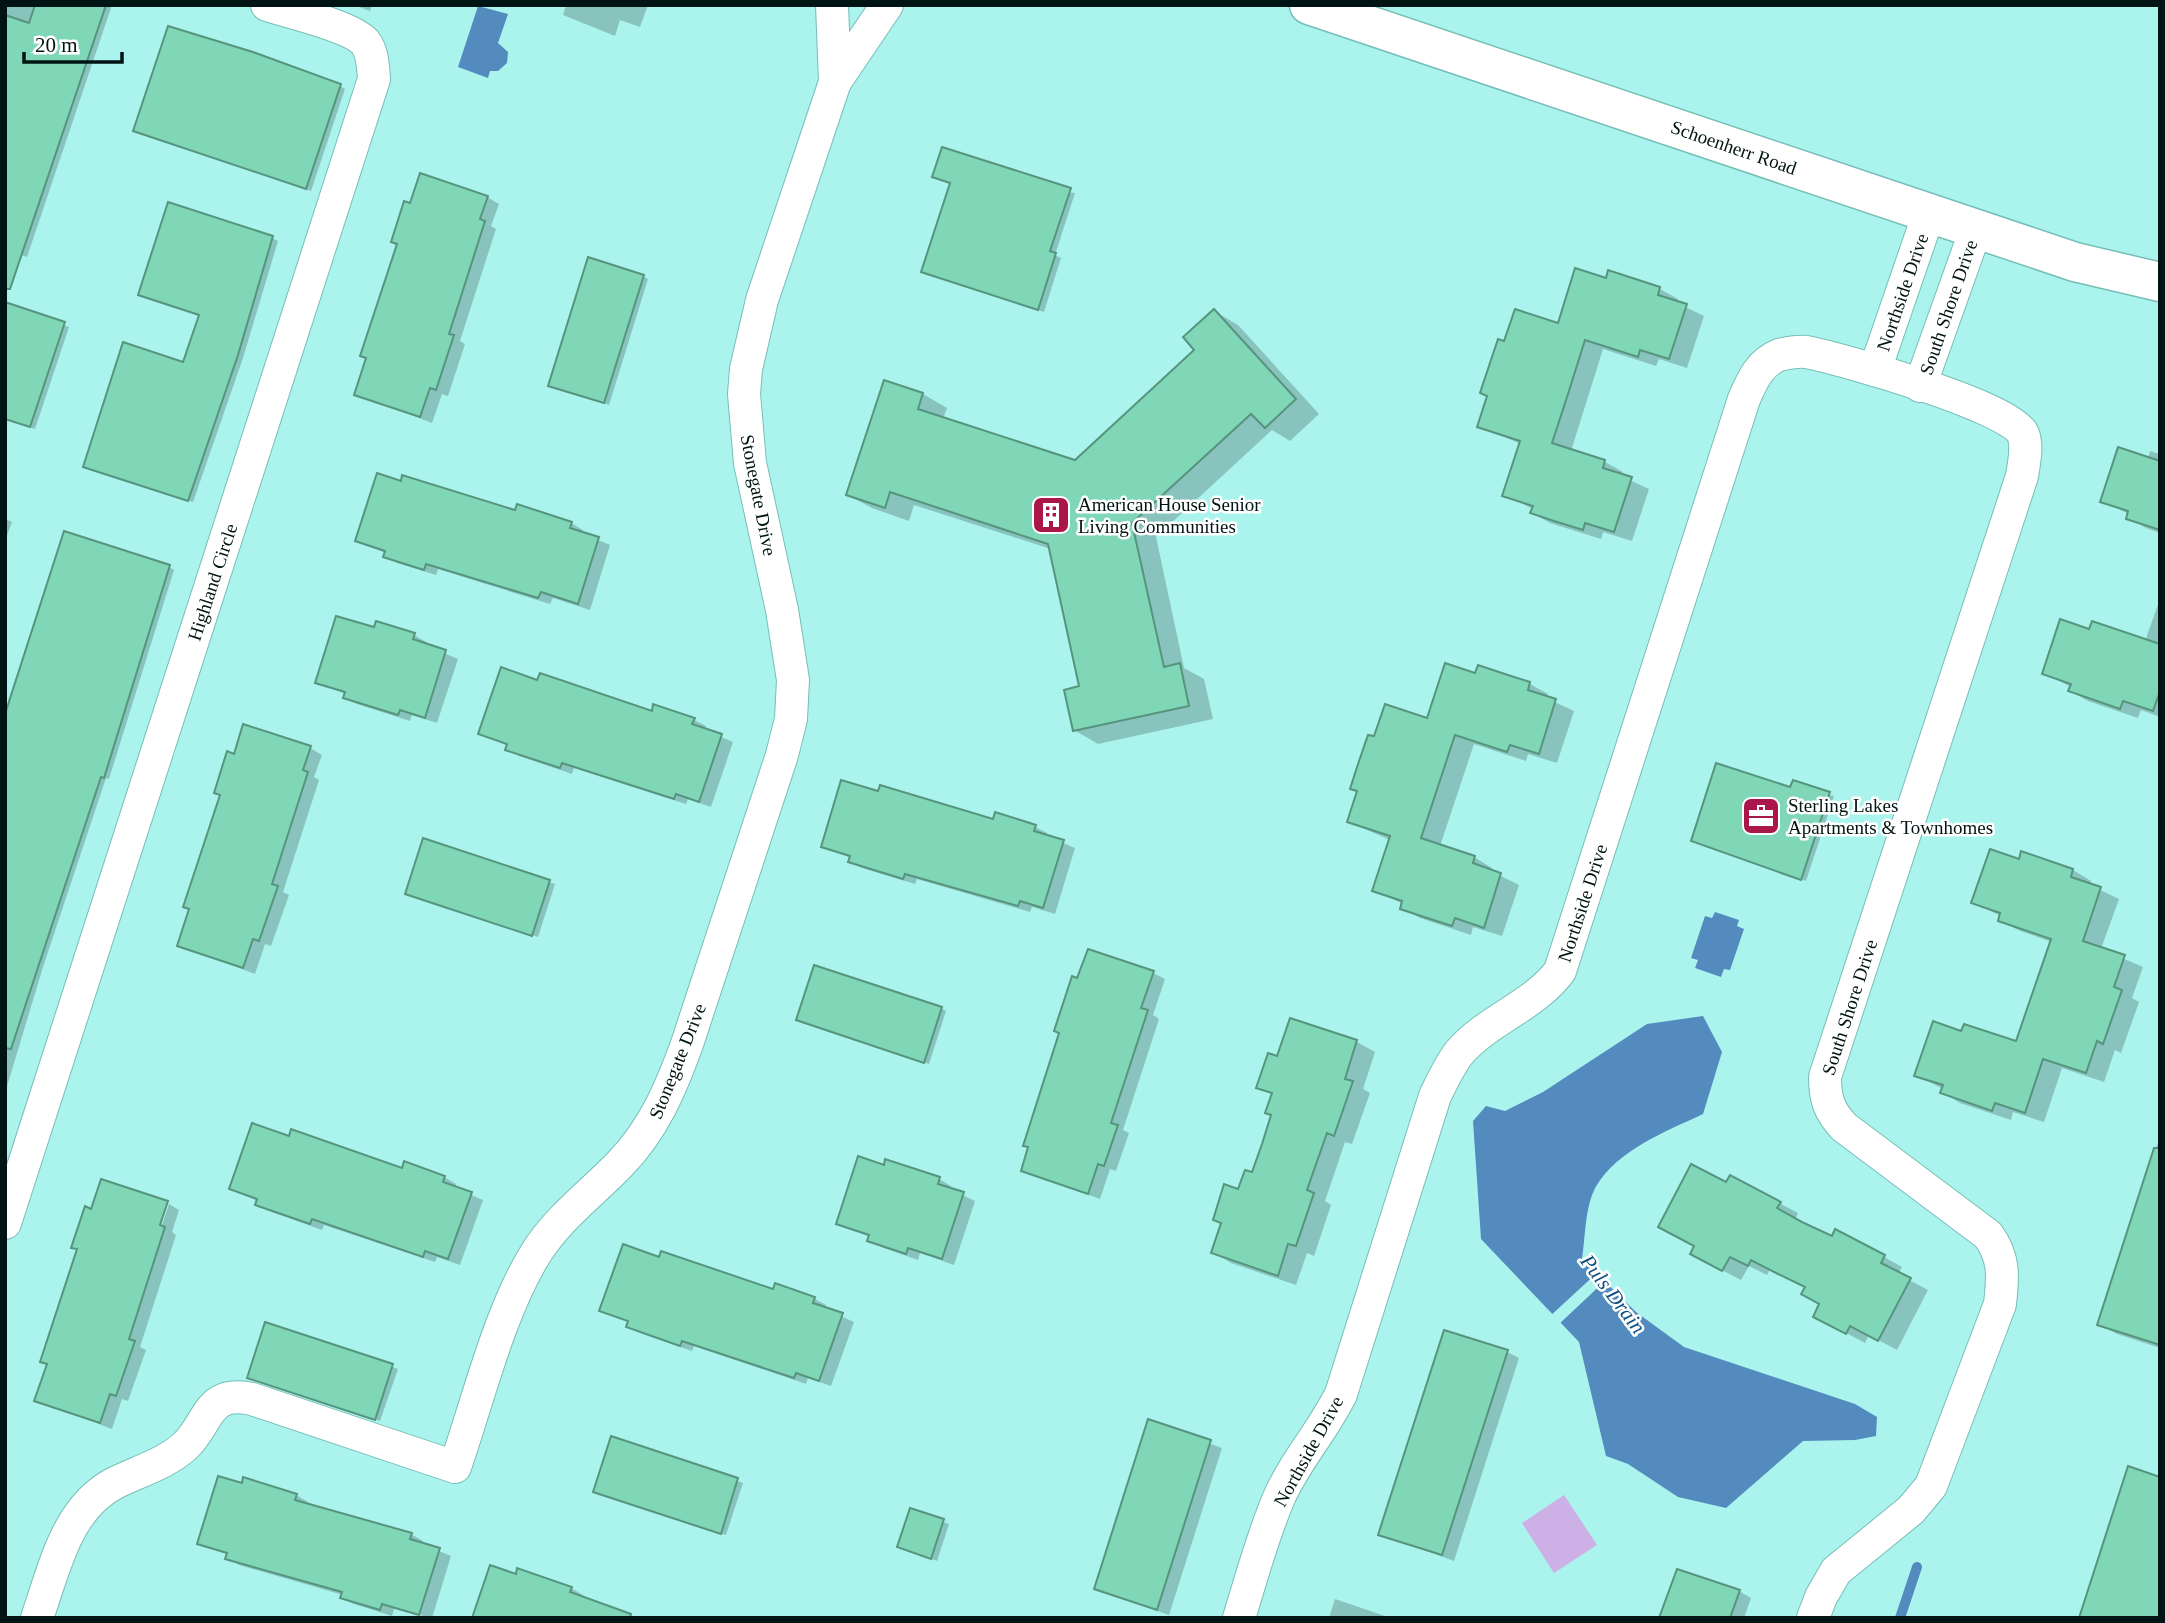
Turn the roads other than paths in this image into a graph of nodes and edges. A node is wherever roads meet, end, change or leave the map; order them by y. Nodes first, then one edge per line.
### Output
1 (267, 5) edge
2 (832, 5) edge
3 (887, 5) edge
4 (1310, 5) edge
5 (835, 82) junction
6 (1929, 214) junction
7 (1976, 229) junction
8 (2160, 282) edge
9 (1897, 378) junction
10 (5, 1223) edge
11 (37, 1618) edge
12 (1238, 1618) edge
13 (1814, 1618) edge

1 - 10 street, Highland Circle
2 - 5 street, Stonegate Drive
3 - 5 street, Stonegate Drive
4 - 6 main road, Schoenherr Road
5 - 11 street, Stonegate Drive
6 - 7 main road, Schoenherr Road
6 - 9 street, Northside Drive
7 - 8 main road, Schoenherr Road
7 - 9 street, South Shore Drive
9 - 12 street, Northside Drive
9 - 13 street, South Shore Drive

